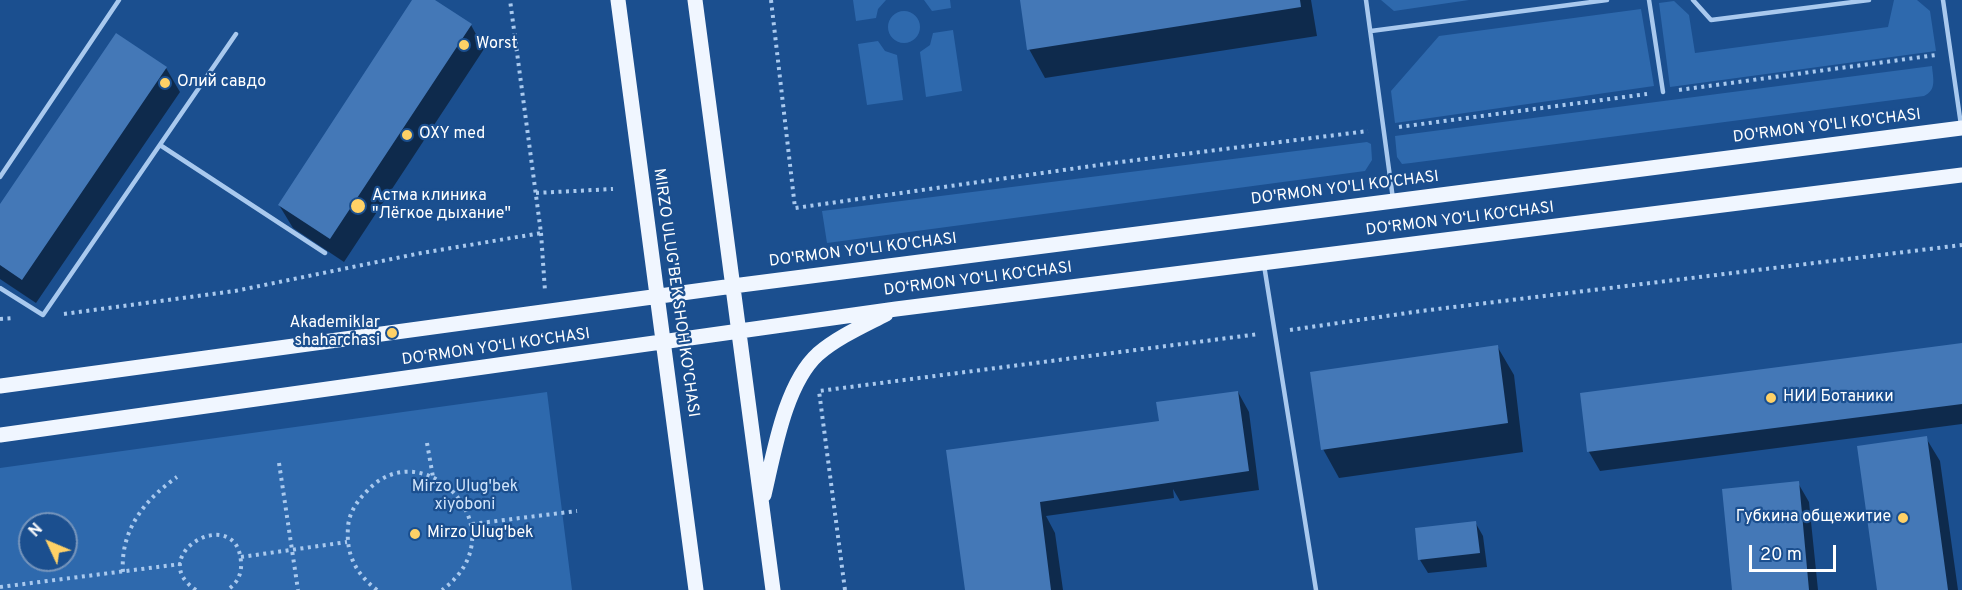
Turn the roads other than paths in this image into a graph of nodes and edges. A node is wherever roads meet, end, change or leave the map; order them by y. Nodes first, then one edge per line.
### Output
1 (119, 0) edge
2 (618, 0) edge
3 (695, 0) edge
4 (1366, 0) edge
5 (1608, 0) edge
6 (1649, 0) edge
7 (1693, 0) edge
8 (1869, 0) edge
9 (1943, 0) edge
10 (1371, 31) junction
11 (236, 34) dead end
12 (1663, 92) road end
13 (1962, 128) edge
14 (160, 145) junction
15 (1962, 175) edge
16 (0, 177) edge
17 (1393, 201) junction
18 (325, 253) dead end
19 (1264, 262) junction
20 (733, 286) junction
21 (0, 288) edge
22 (657, 297) junction
23 (896, 309) junction
24 (739, 332) junction
25 (664, 344) junction
26 (0, 386) edge
27 (0, 435) edge
28 (762, 505) junction
29 (696, 590) edge
30 (773, 590) edge
31 (1316, 590) edge

1 - 16 lane
2 - 22 main road, MIRZO ULUG'BEK SHOH KO'CHASI
3 - 20 main road
4 - 10 lane
5 - 10 lane
6 - 12 lane
7 - 8 lane
9 - 13 lane
10 - 17 lane
11 - 14 lane
13 - 17 main road, DO'RMON YO'LI KO'CHASI
14 - 18 lane
14 - 21 lane
15 - 19 main road, DO‘RMON YO‘LI KO‘CHASI
17 - 20 main road, DO'RMON YO'LI KO'CHASI
19 - 23 main road, DO‘RMON YO‘LI KO‘CHASI
19 - 31 lane
20 - 22 main road, DO‘RMON YO‘LI KO‘CHASI
20 - 24 main road
22 - 25 main road, MIRZO ULUG'BEK SHOH KO'CHASI
22 - 26 main road, DO‘RMON YO‘LI KO‘CHASI
23 - 24 main road, DO‘RMON YO‘LI KO‘CHASI
23 - 28 main road
24 - 25 main road, DO‘RMON YO‘LI KO‘CHASI
24 - 28 main road
25 - 27 main road, DO‘RMON YO‘LI KO‘CHASI
25 - 29 main road, MIRZO ULUG'BEK SHOH KO'CHASI
28 - 30 main road

